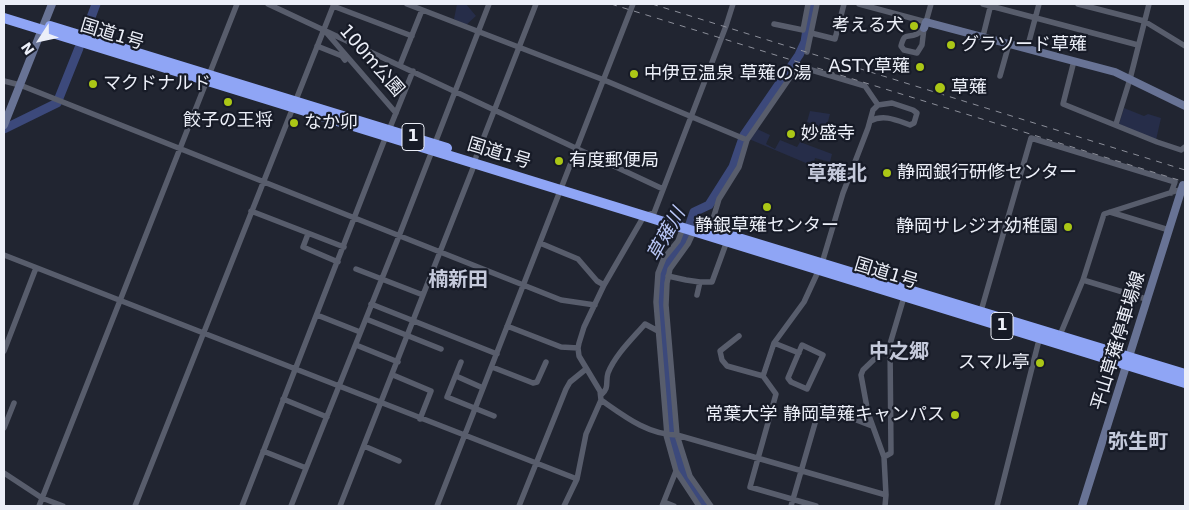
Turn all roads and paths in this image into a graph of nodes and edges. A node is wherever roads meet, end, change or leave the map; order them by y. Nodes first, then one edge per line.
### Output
1 (52, 4) edge
2 (237, 4) edge
3 (268, 4) edge
4 (407, 4) edge
5 (489, 4) edge
6 (536, 4) edge
7 (633, 4) edge
8 (733, 4) edge
9 (808, 4) edge
10 (817, 4) edge
11 (844, 4) edge
12 (859, 4) edge
13 (886, 4) edge
14 (931, 4) edge
15 (983, 4) edge
16 (1039, 4) edge
17 (1078, 4) edge
18 (1149, 4) edge
19 (333, 5) edge
20 (991, 5) edge
21 (421, 7) edge
22 (4, 11) edge
23 (885, 11) junction
24 (4, 18) edge
25 (1035, 18) junction
26 (1144, 21) junction
27 (774, 24) dead end
28 (925, 25) junction
29 (43, 27) junction
30 (323, 30) junction
31 (478, 31) junction
32 (811, 33) junction
33 (412, 36) junction
34 (983, 36) junction
35 (1009, 44) junction
36 (1138, 45) junction
37 (317, 46) junction
38 (1185, 46) edge
39 (519, 47) junction
40 (1027, 49) junction
41 (807, 52) dead end
42 (1074, 61) junction
43 (400, 65) junction
44 (350, 66) dead end
45 (413, 72) junction
46 (1000, 76) dead end
47 (208, 78) junction
48 (1130, 79) junction
49 (604, 80) junction
50 (4, 81) edge
51 (20, 85) junction
52 (454, 91) junction
53 (294, 104) junction
54 (878, 105) junction
55 (1183, 105) edge
56 (495, 110) junction
57 (396, 113) junction
58 (1185, 113) edge
59 (690, 115) junction
60 (870, 121) junction
61 (1116, 124) junction
62 (4, 125) edge
63 (388, 133) junction
64 (747, 140) junction
65 (433, 147) junction
66 (577, 148) junction
67 (1185, 148) edge
68 (179, 149) junction
69 (475, 160) junction
70 (262, 183) junction
71 (562, 187) junction
72 (1183, 187) joint
73 (663, 189) junction
74 (1171, 193) junction
75 (251, 211) junction
76 (1110, 212) junction
77 (649, 214) junction
78 (355, 219) junction
79 (683, 228) junction
80 (710, 229) junction
81 (1169, 230) junction
82 (694, 231) junction
83 (308, 234) junction
84 (399, 236) junction
85 (727, 242) junction
86 (540, 243) junction
87 (344, 247) junction
88 (439, 252) junction
89 (4, 255) edge
90 (338, 262) junction
91 (820, 266) junction
92 (36, 268) junction
93 (356, 269) dead end
94 (668, 276) junction
95 (381, 279) junction
96 (1083, 280) junction
97 (700, 282) junction
98 (604, 285) junction
99 (523, 286) junction
100 (423, 295) junction
101 (697, 295) dead end
102 (904, 297) junction
103 (1146, 299) junction
104 (120, 301) junction
105 (371, 304) junction
106 (595, 305) junction
107 (981, 311) junction
108 (317, 315) junction
109 (366, 319) junction
110 (413, 321) junction
111 (507, 326) junction
112 (658, 331) junction
113 (360, 332) junction
114 (204, 334) junction
115 (1040, 334) junction
116 (1060, 335) junction
117 (408, 336) junction
118 (739, 336) dead end
119 (774, 343) junction
120 (890, 344) junction
121 (356, 345) junction
122 (578, 348) junction
123 (441, 349) dead end
124 (4, 352) edge
125 (798, 353) junction
126 (496, 354) junction
127 (670, 354) junction
128 (660, 355) junction
129 (1129, 360) junction
130 (398, 362) junction
131 (461, 362) dead end
132 (546, 362) dead end
133 (492, 367) junction
134 (586, 369) junction
135 (296, 370) junction
136 (1185, 374) edge
137 (392, 375) junction
138 (456, 376) junction
139 (763, 376) junction
140 (1185, 383) edge
141 (339, 387) junction
142 (483, 388) junction
143 (601, 398) junction
144 (283, 399) junction
145 (14, 403) dead end
146 (381, 404) junction
147 (475, 409) junction
148 (494, 416) dead end
149 (327, 417) junction
150 (420, 419) junction
151 (872, 426) junction
152 (4, 428) edge
153 (666, 435) junction
154 (677, 435) junction
155 (464, 436) junction
156 (364, 446) junction
157 (263, 451) junction
158 (884, 457) junction
159 (758, 458) junction
160 (399, 461) dead end
161 (535, 463) junction
162 (306, 468) junction
163 (801, 470) junction
164 (676, 471) junction
165 (4, 474) edge
166 (577, 480) junction
167 (886, 495) junction
168 (42, 498) junction
169 (793, 499) junction
170 (663, 504) edge
171 (39, 506) edge
172 (63, 506) edge
173 (135, 506) edge
174 (242, 506) edge
175 (291, 506) edge
176 (340, 506) edge
177 (437, 506) edge
178 (519, 506) edge
179 (564, 506) edge
180 (674, 506) edge
181 (699, 506) edge
182 (711, 506) edge
183 (791, 506) edge
184 (816, 506) edge
185 (885, 506) edge
186 (997, 506) edge
187 (1082, 506) edge

1 - 29 main road
2 - 47 street
3 - 30 street
4 - 21 street
5 - 31 street
6 - 39 street
7 - 49 street
8 - 59 street
9 - 27 street
10 - 32 street
11 - 32 street
12 - 23 street
13 - 23 street
14 - 28 street
15 - 20 street
16 - 25 street
17 - 26 street
18 - 26 street
19 - 30 street
19 - 33 street
20 - 25 street
20 - 34 street
21 - 31 street
21 - 33 street
22 - 29 highway, 国道1号 / 1
23 - 28 street
24 - 29 highway, 国道1号 / 1
25 - 36 street
25 - 40 street
26 - 36 street
26 - 38 street
28 - 28 street
28 - 34 main road
29 - 47 highway, 国道1号 / 1
29 - 51 main road
30 - 37 street
30 - 43 street
30 - 57 street, 100m公園
31 - 39 street
31 - 52 street
32 - 41 street
33 - 43 street
34 - 35 main road
35 - 40 main road
35 - 46 street
36 - 48 street
37 - 44 street
37 - 53 street
39 - 49 street
39 - 56 street
40 - 42 main road
42 - 48 main road
42 - 61 street
43 - 45 street
45 - 52 street
45 - 57 street
47 - 53 highway, 国道1号 / 1
47 - 68 street
48 - 55 main road
48 - 61 street
49 - 59 street
49 - 66 street
50 - 51 street
51 - 62 main road
51 - 68 street
52 - 56 street
52 - 65 street
53 - 63 highway, 国道1号 / 1
53 - 70 street
54 - 60 street
54 - 60 street
54 - 64 street
55 - 58 street
56 - 66 street
56 - 69 street
57 - 63 street
59 - 64 street
59 - 73 street
60 - 91 street
61 - 67 street
63 - 65 highway, 国道1号 / 1
63 - 78 street
64 - 80 street
65 - 69 highway, 国道1号 / 1
65 - 84 street
66 - 71 street
66 - 73 street
68 - 70 street
68 - 104 street
69 - 71 highway, 国道1号 / 1
69 - 88 street
70 - 75 street
70 - 78 street
71 - 77 highway, 国道1号 / 1
71 - 86 street
72 - 74 street
72 - 81 main road, 平山草薙停車場線
73 - 77 street
74 - 76 street
74 - 107 street
75 - 83 street
75 - 114 street
76 - 81 street
76 - 96 street
77 - 79 highway, 国道1号 / 1
77 - 80 highway, 国道1号 / 1
77 - 98 street
78 - 84 street
78 - 87 street
79 - 82 highway, 国道1号 / 1
79 - 112 street
80 - 91 highway, 国道1号 / 1
81 - 103 main road, 平山草薙停車場線
82 - 85 highway, 国道1号 / 1
82 - 94 street
83 - 87 street
83 - 90 street
84 - 88 street
84 - 95 street
85 - 91 highway, 国道1号 / 1
85 - 97 street
86 - 98 street
86 - 99 street
87 - 90 street
88 - 99 street
88 - 100 street
89 - 92 street
90 - 108 street
91 - 102 highway, 国道1号 / 1
91 - 107 highway, 国道1号 / 1
91 - 119 street
92 - 104 street
92 - 124 street
93 - 95 street
94 - 97 street
94 - 127 street
95 - 100 street
95 - 105 street
96 - 103 street
96 - 116 street
97 - 101 street
98 - 106 street
99 - 106 street
99 - 111 street
100 - 110 street
102 - 115 highway, 国道1号 / 1
102 - 120 street
103 - 129 main road, 平山草薙停車場線
104 - 114 street
104 - 168 street
105 - 109 street
105 - 110 street
106 - 122 street
107 - 115 highway, 国道1号 / 1
108 - 113 street
108 - 135 street
109 - 113 street
109 - 117 street
110 - 117 street
110 - 126 street
111 - 122 street
111 - 126 street
112 - 128 street
112 - 143 street
113 - 121 street
114 - 135 street
114 - 173 street
115 - 116 highway, 国道1号 / 1
115 - 129 highway, 国道1号 / 1
115 - 186 street
116 - 129 highway, 国道1号 / 1
117 - 123 street
117 - 130 street
118 - 139 street
119 - 125 street
119 - 139 street
120 - 151 street
120 - 158 street
121 - 130 street
121 - 141 street
122 - 134 street
125 - 125 street
126 - 133 street
127 - 128 street
127 - 154 street
128 - 153 street
129 - 136 highway, 国道1号 / 1
129 - 140 highway, 国道1号 / 1
129 - 187 main road, 平山草薙停車場線
130 - 137 street
131 - 138 street
132 - 133 street
133 - 142 street
134 - 143 street
134 - 161 street
135 - 141 street
135 - 144 street
137 - 146 street
137 - 150 street
138 - 142 street
138 - 147 street
139 - 159 street
141 - 146 street
141 - 149 street
142 - 147 street
143 - 153 street
143 - 166 street
144 - 149 street
144 - 157 street
145 - 152 street
146 - 150 street
146 - 156 street
147 - 148 street
147 - 155 street
149 - 162 street
150 - 155 street
151 - 158 street
151 - 163 street
153 - 154 street
153 - 164 street
154 - 159 street
154 - 182 street
155 - 161 street
155 - 177 street
156 - 160 street
156 - 176 street
157 - 162 street
157 - 174 street
158 - 167 street
159 - 163 street
159 - 169 street
161 - 166 street
161 - 178 street
162 - 175 street
163 - 167 street
163 - 169 street
164 - 170 street
164 - 181 street
165 - 168 street
166 - 179 street
167 - 185 street
168 - 171 street
168 - 172 street
169 - 183 street
169 - 184 street
170 - 180 street

